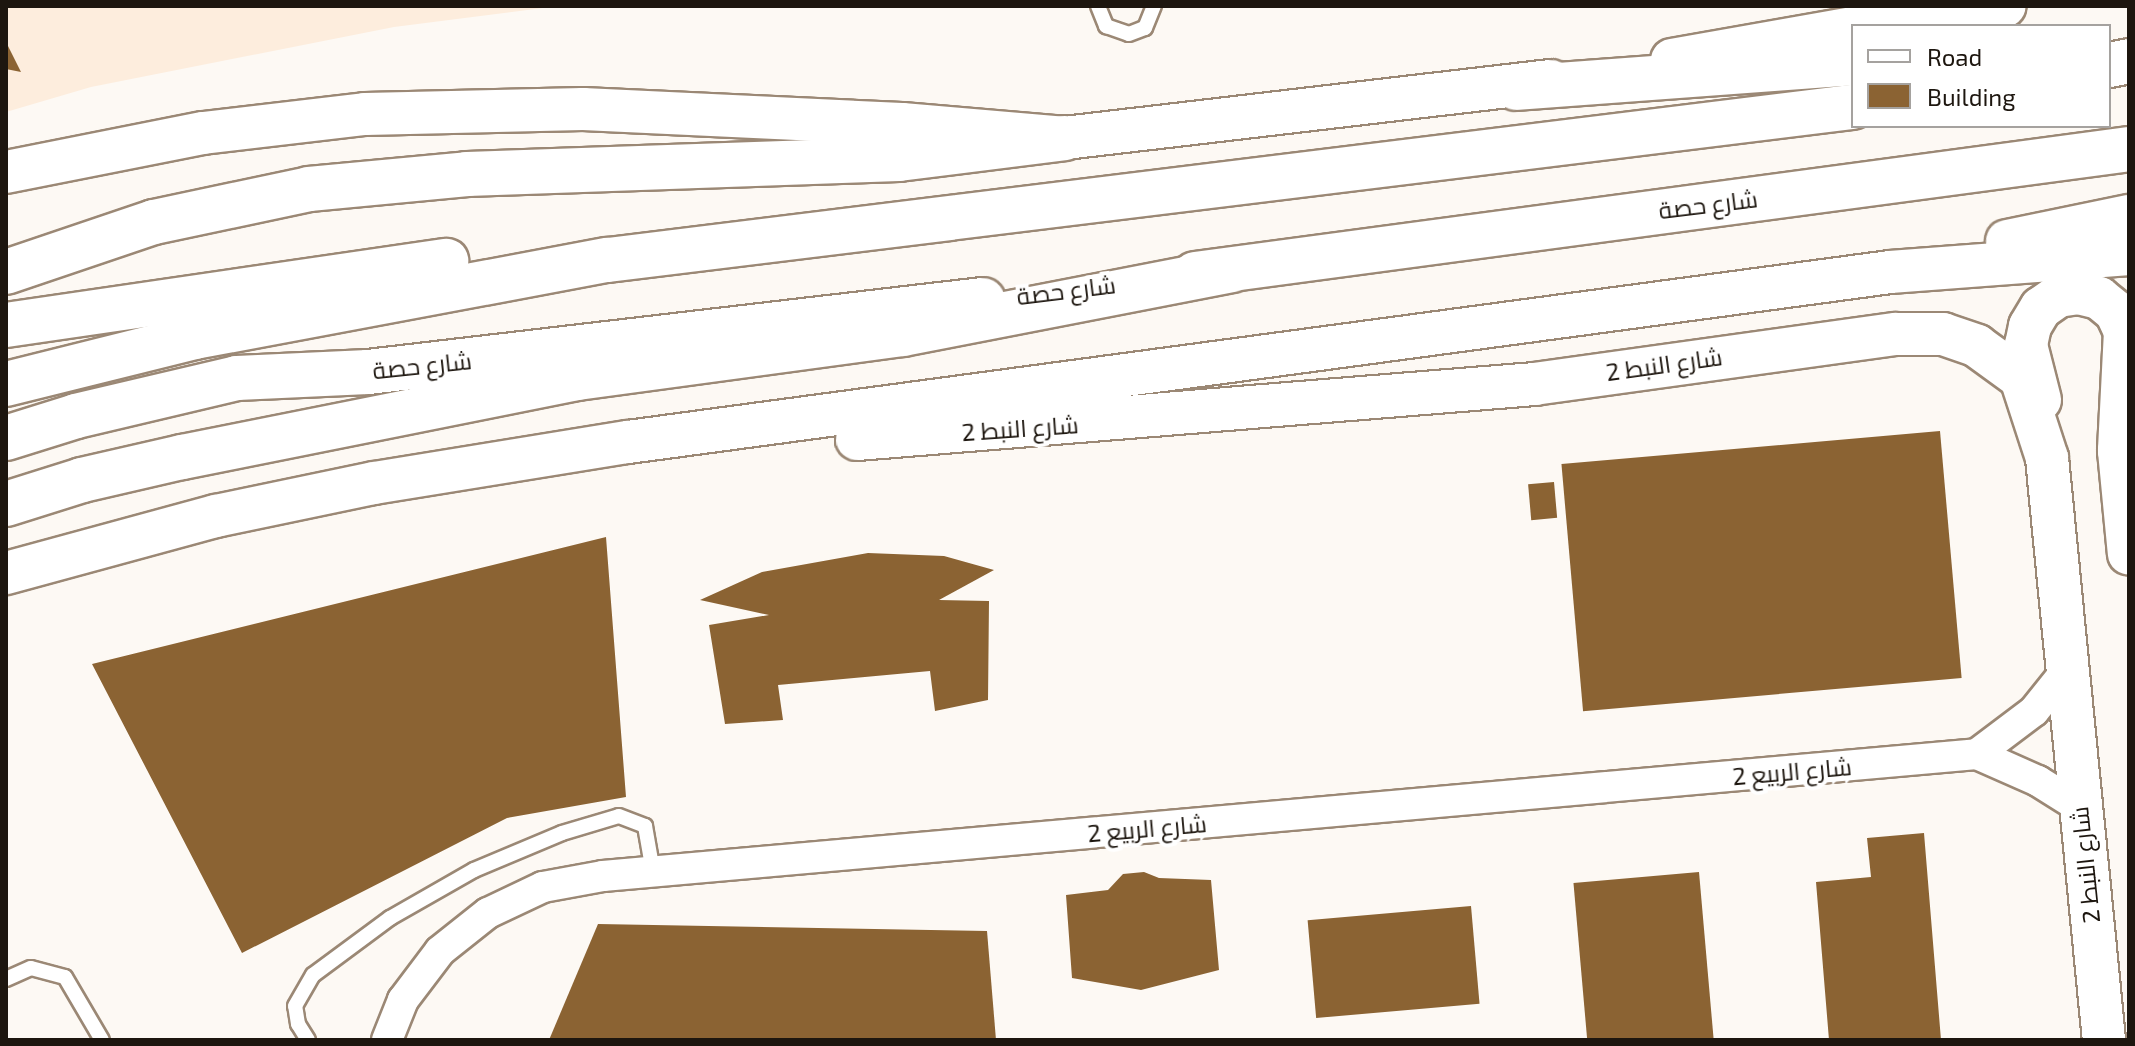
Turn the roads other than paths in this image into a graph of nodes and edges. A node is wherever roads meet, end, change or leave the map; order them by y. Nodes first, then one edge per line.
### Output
1 (1098, 6) edge
2 (1154, 6) edge
3 (2005, 6) edge
4 (1878, 24) edge
5 (1851, 28) edge
6 (1851, 63) edge
7 (1516, 88) junction
8 (1851, 107) edge
9 (1065, 138) junction
10 (2129, 149) edge
11 (6, 172) edge
12 (2129, 216) edge
13 (2129, 254) edge
14 (608, 260) junction
15 (1232, 270) junction
16 (6, 272) edge
17 (1890, 272) junction
18 (6, 325) edge
19 (6, 384) edge
20 (2129, 395) edge
21 (6, 438) edge
22 (628, 442) junction
23 (2119, 451) junction
24 (2047, 458) junction
25 (6, 504) edge
26 (2129, 554) edge
27 (6, 573) edge
28 (2066, 671) junction
29 (1977, 754) junction
30 (2078, 806) junction
31 (653, 872) junction
32 (6, 979) edge
33 (102, 1040) edge
34 (308, 1040) edge
35 (387, 1040) edge
36 (2104, 1040) edge

1 - 2 lane
3 - 4 main road
5 - 7 main road
6 - 7 main road
7 - 9 main road
8 - 14 main road
9 - 11 main road
9 - 16 main road
10 - 15 main road, شارع حصة
12 - 17 main road
13 - 17 main road
14 - 18 main road
14 - 19 main road
15 - 21 main road, شارع حصة
15 - 25 main road
17 - 22 main road
20 - 23 main road
22 - 24 main road, شارع النبط 2
22 - 27 main road
23 - 24 main road
23 - 26 main road
24 - 28 main road, شارع النبط 2
28 - 29 street
28 - 30 main road, شارع النبط 2
29 - 30 street, شارع الربيع 2
29 - 31 street, شارع الربيع 2
30 - 36 main road, شارع النبط 2
31 - 34 lane
31 - 35 street, شارع الربيع 2
32 - 33 lane

